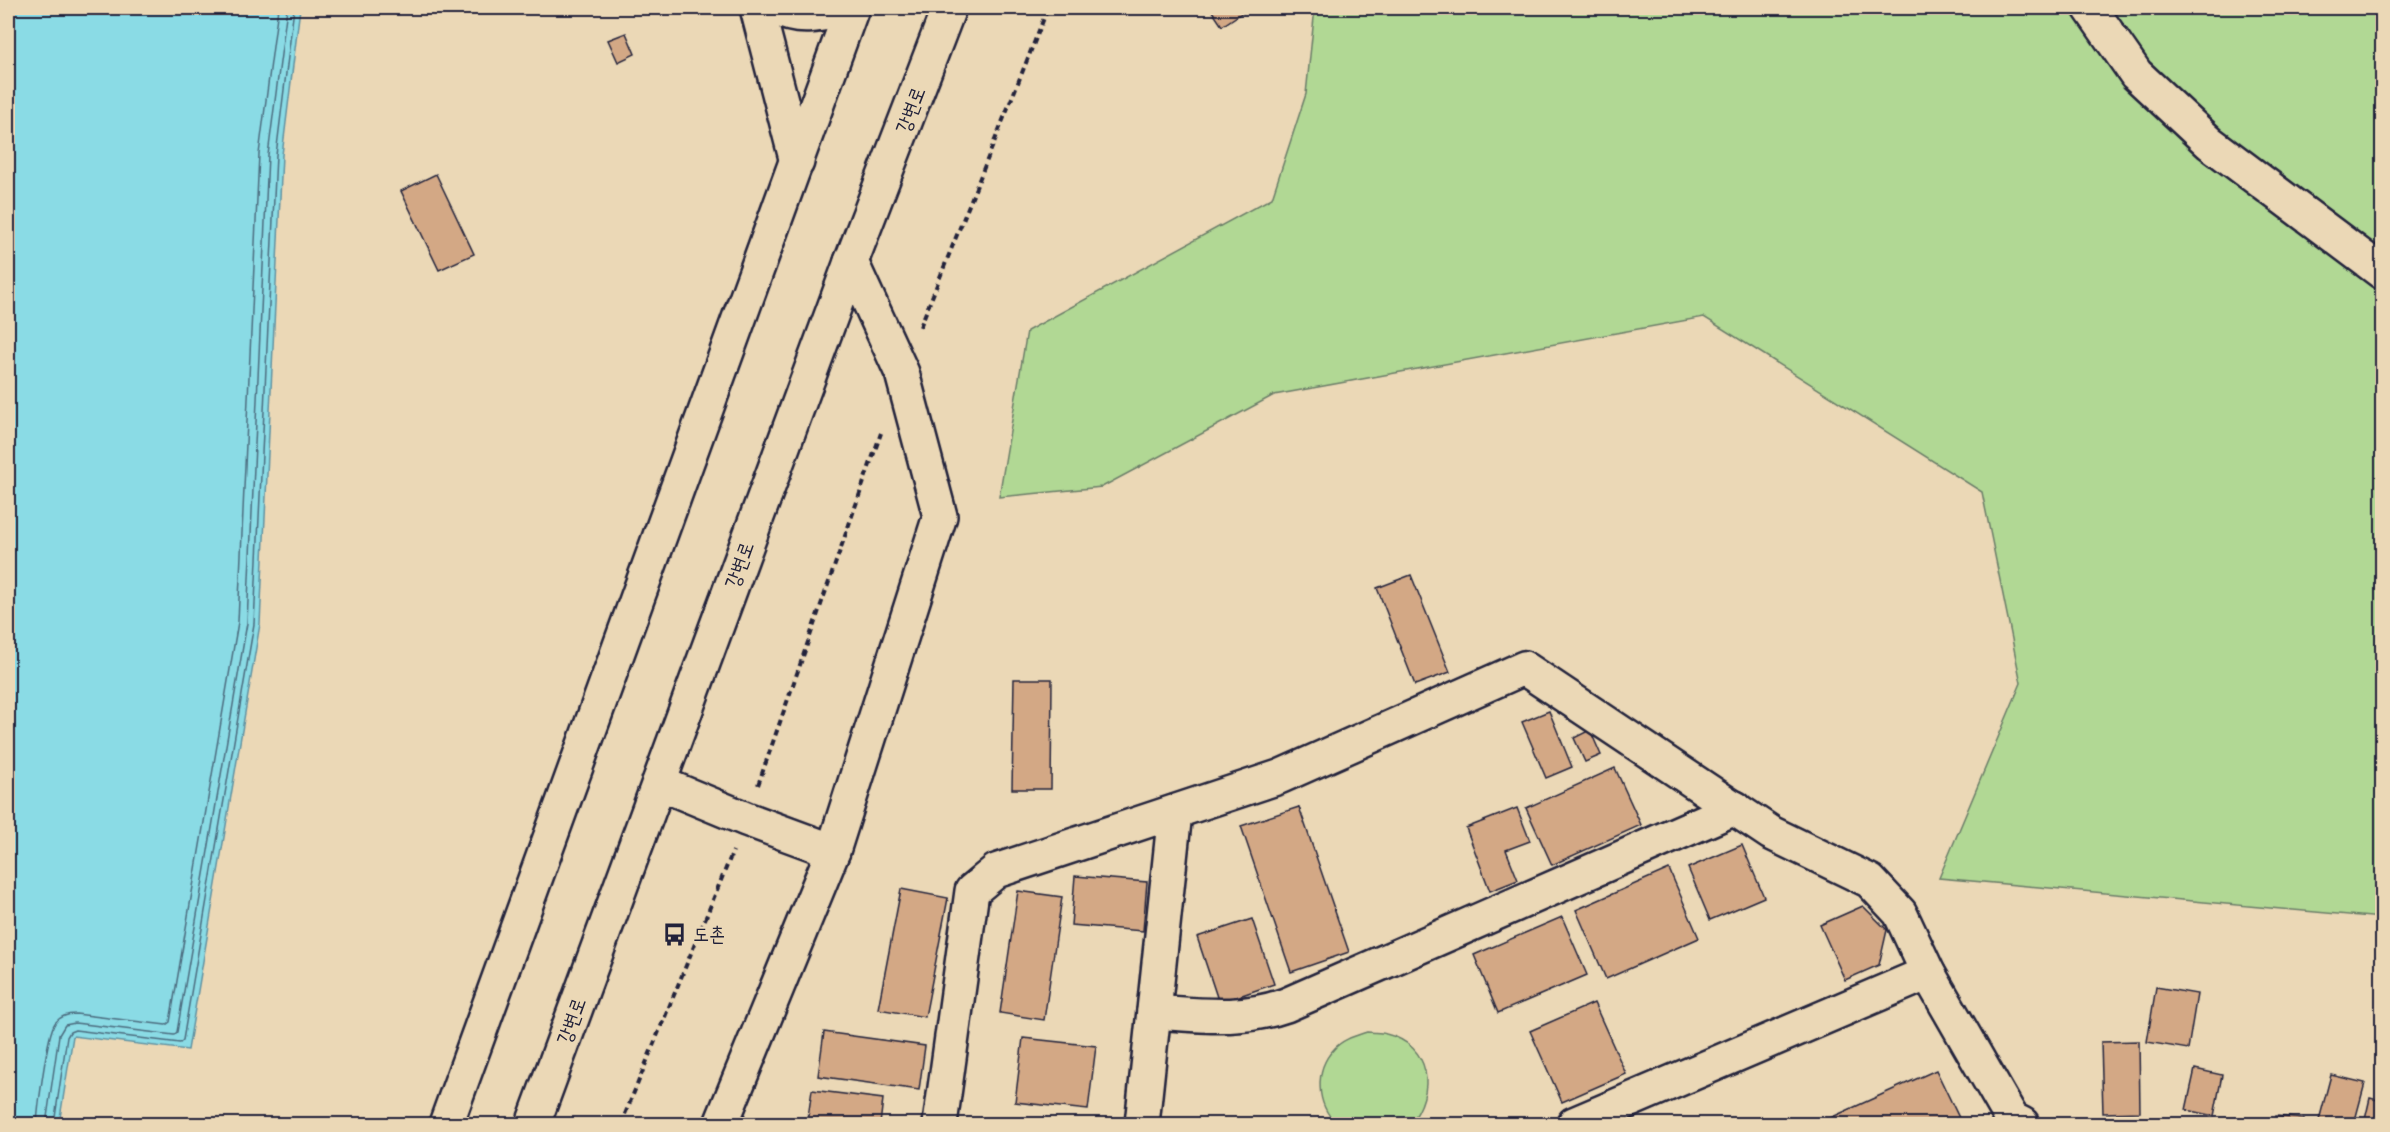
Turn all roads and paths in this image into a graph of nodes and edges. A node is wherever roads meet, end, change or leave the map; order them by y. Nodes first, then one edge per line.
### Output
1 (757, 8) edge
2 (776, 8) edge
3 (851, 8) edge
4 (949, 8) edge
5 (1048, 8) edge
6 (2090, 8) edge
7 (797, 162) junction
8 (851, 262) junction
9 (2382, 272) edge
10 (902, 373) junction
11 (882, 429) dead end
12 (659, 783) junction
13 (1735, 808) junction
14 (1175, 812) junction
15 (746, 819) junction
16 (832, 851) junction
17 (1928, 973) junction
18 (1154, 1012) junction
19 (446, 1125) edge
20 (533, 1125) edge
21 (621, 1125) edge
22 (721, 1125) edge
23 (940, 1125) edge
24 (1142, 1125) edge
25 (1574, 1125) edge
26 (2022, 1125) edge

1 - 7 street
2 - 3 street
3 - 7 street
4 - 8 street, 강변로
5 - 10 path
6 - 9 street
7 - 19 street
8 - 10 street
8 - 12 street, 강변로
10 - 16 street
11 - 15 path
12 - 15 street
12 - 20 street, 강변로
13 - 14 street
13 - 17 street
13 - 18 street
14 - 18 street
14 - 23 street
15 - 16 street
15 - 21 path
16 - 22 street
17 - 25 street
17 - 26 street
18 - 24 street

